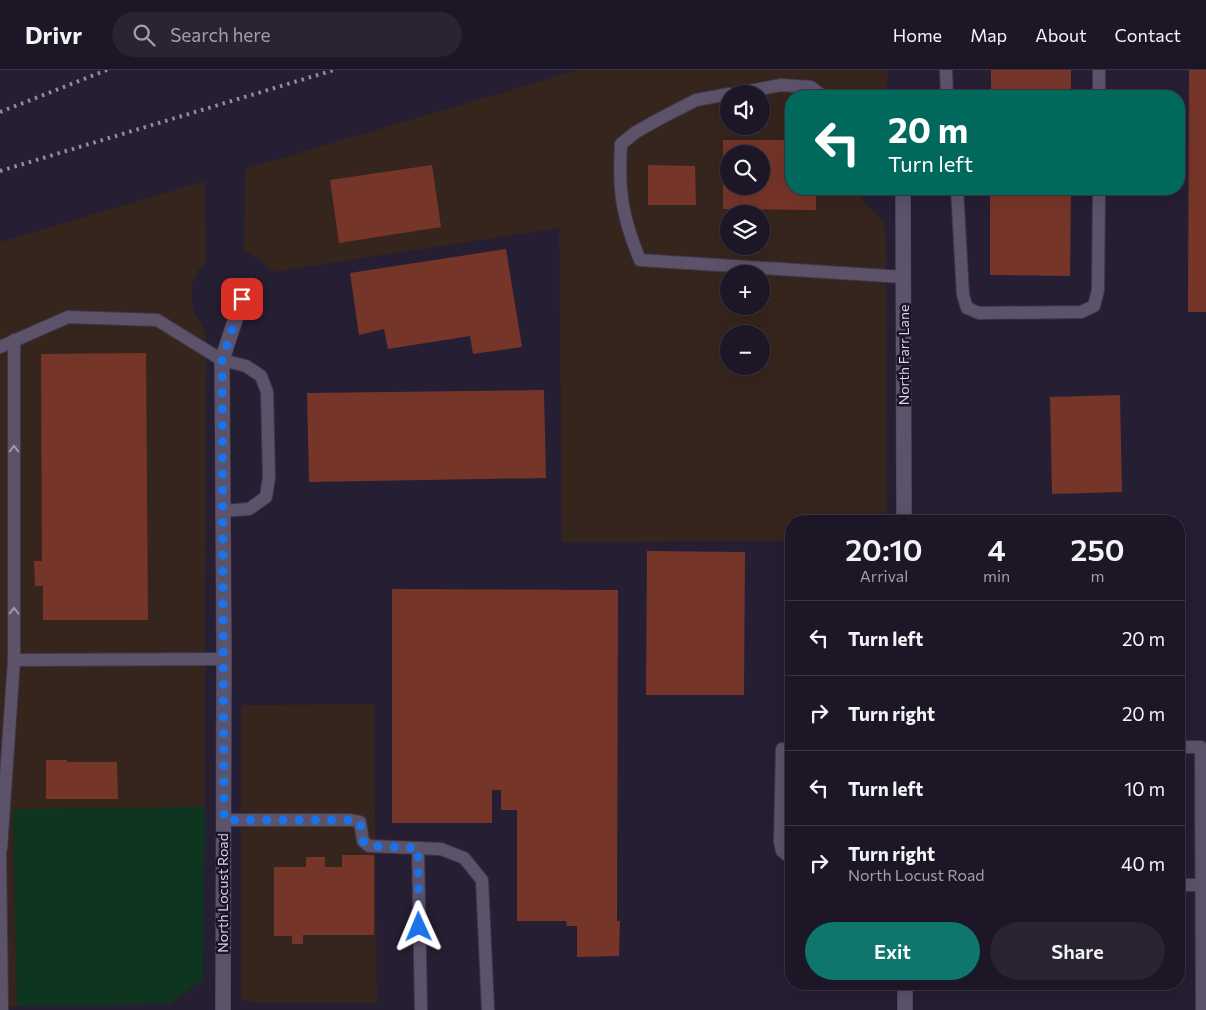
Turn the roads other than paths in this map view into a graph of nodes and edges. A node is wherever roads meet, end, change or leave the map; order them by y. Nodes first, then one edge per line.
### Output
1 (946, 70) edge
2 (1099, 70) edge
3 (770, 87) edge
4 (815, 90) edge
5 (946, 90) edge
6 (1099, 90) edge
7 (720, 96) edge
8 (903, 195) edge
9 (957, 195) edge
10 (1099, 195) edge
11 (903, 277) junction
12 (242, 299) dead end
13 (14, 340) junction
14 (0, 347) edge
15 (222, 360) junction
16 (223, 512) junction
17 (904, 515) edge
18 (224, 659) junction
19 (14, 660) junction
20 (1185, 748) edge
21 (782, 750) dead end
22 (224, 820) junction
23 (418, 848) junction
24 (0, 849) edge
25 (785, 853) edge
26 (1185, 885) edge
27 (1204, 885) edge
28 (1, 964) edge
29 (905, 990) edge
30 (2, 1010) edge
31 (223, 1010) edge
32 (421, 1010) edge
33 (488, 1010) edge
34 (905, 1010) edge
35 (1202, 1010) edge

1 - 5 lane
2 - 6 lane
3 - 4 lane
7 - 11 lane
8 - 11 street, North Farr Lane
9 - 10 lane
11 - 17 street, North Farr Lane
12 - 15 street, North Locust Road
13 - 14 lane
13 - 15 lane
19 -> 13 lane
15 - 16 street, North Locust Road
15 - 16 lane
16 - 18 street, North Locust Road
18 - 19 lane
18 - 22 street, North Locust Road
19 - 24 lane
20 - 27 lane
21 - 25 lane
22 - 23 lane
22 - 31 street, North Locust Road
23 - 32 lane
23 - 33 lane
24 - 28 lane
26 - 27 lane
27 - 35 lane
28 - 30 lane
29 - 34 street

